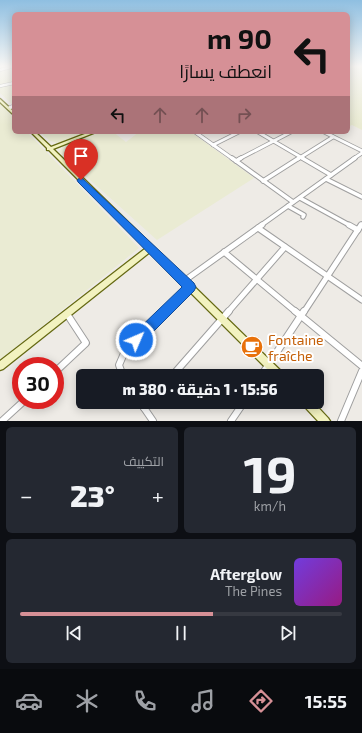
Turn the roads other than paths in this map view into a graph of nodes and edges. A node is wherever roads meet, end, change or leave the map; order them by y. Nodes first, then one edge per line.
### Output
1 (0, 100) edge
2 (12, 107) edge
3 (9, 108) junction
4 (12, 112) edge
5 (35, 134) edge
6 (89, 134) edge
7 (198, 134) edge
8 (235, 134) edge
9 (261, 134) edge
10 (287, 134) edge
11 (328, 134) edge
12 (333, 137) junction
13 (273, 141) junction
14 (213, 145) junction
15 (49, 149) junction
16 (362, 152) edge
17 (357, 156) junction
18 (301, 157) junction
19 (362, 159) edge
20 (236, 161) junction
21 (331, 175) junction
22 (326, 179) junction
23 (263, 181) junction
24 (362, 197) edge
25 (300, 198) junction
26 (293, 202) junction
27 (288, 206) junction
28 (304, 217) dead end
29 (362, 224) edge
30 (258, 228) junction
31 (358, 230) junction
32 (285, 247) junction
33 (151, 248) junction
34 (224, 252) junction
35 (327, 276) junction
36 (256, 279) junction
37 (184, 282) junction
38 (190, 287) junction
39 (362, 300) edge
40 (67, 314) junction
41 (302, 316) junction
42 (221, 319) junction
43 (64, 364) edge
44 (269, 365) junction
45 (0, 366) edge
46 (362, 366) edge
47 (120, 369) edge
48 (178, 369) edge
49 (266, 369) edge
50 (273, 369) edge
51 (362, 371) edge
52 (15, 409) edge
53 (148, 409) edge
54 (239, 409) edge
55 (313, 409) edge
56 (2, 421) edge
57 (154, 421) edge
58 (231, 421) edge
59 (325, 421) edge
60 (341, 421) edge

1 - 3 main road
2 - 3 street
3 - 4 main road
5 - 15 main road
6 - 15 main road
7 - 14 street
8 - 14 street
9 - 13 street
10 - 13 street
11 - 12 street
12 - 16 street
12 - 18 street
13 - 18 street
13 - 20 street
14 - 20 street
15 - 33 main road
16 - 17 street
17 - 19 street
17 - 21 street
18 - 21 street
18 - 23 street
20 - 23 street
21 - 22 street
22 - 24 street
22 - 25 street
23 - 26 street
25 - 26 street
25 - 31 street
26 - 27 street
27 - 28 street
27 - 30 street
29 - 31 street
30 - 32 street
30 - 34 street
31 - 35 street
32 - 35 street
32 - 36 street
33 - 37 main road
33 - 40 main road
34 - 36 street
34 - 37 street
35 - 39 street
35 - 41 street
36 - 41 street
36 - 42 street
37 - 38 main road
38 - 42 main road
38 - 47 street
40 - 43 street
40 - 45 main road
41 - 44 street
41 - 46 street
42 - 44 main road
42 - 48 street
44 - 49 street
44 - 50 main road
51 - 60 street
52 - 56 street
53 - 57 street
54 - 58 street
55 - 59 main road

